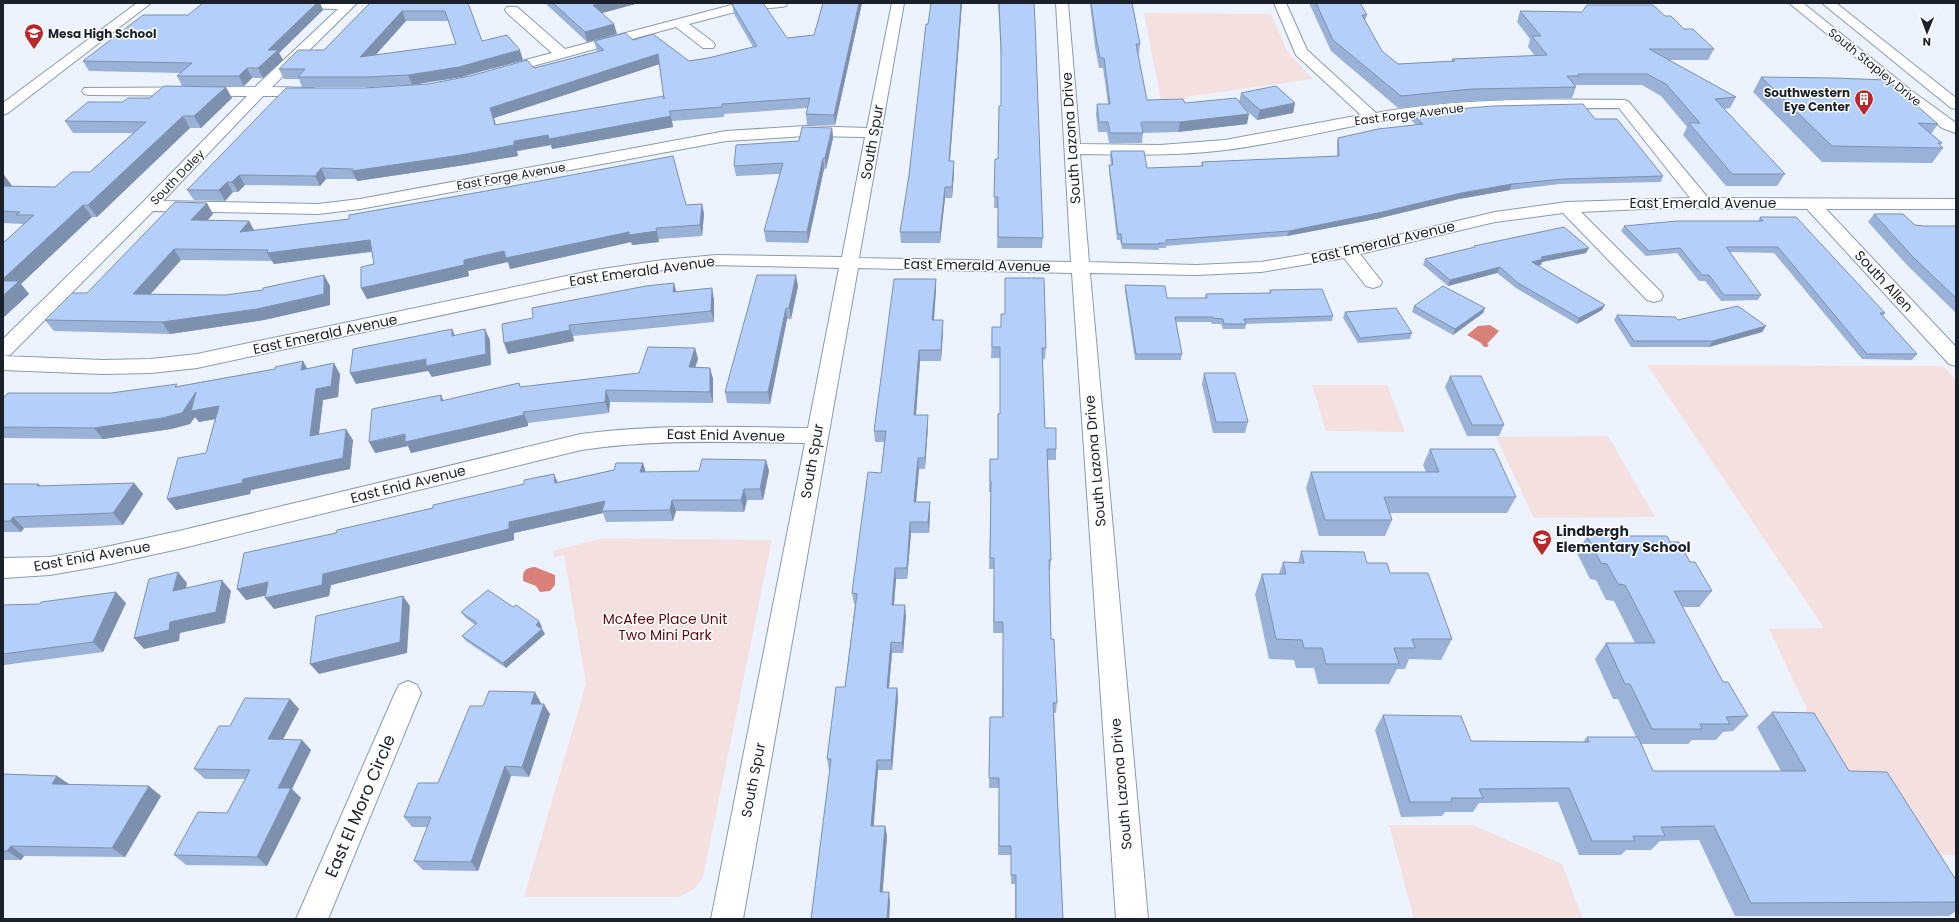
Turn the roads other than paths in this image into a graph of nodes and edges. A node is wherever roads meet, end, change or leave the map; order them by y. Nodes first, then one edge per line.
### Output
1 (145, 3) edge
2 (781, 3) edge
3 (898, 3) edge
4 (1062, 3) edge
5 (1280, 3) edge
6 (1796, 3) edge
7 (1819, 3) edge
8 (1828, 3) edge
9 (280, 4) edge
10 (350, 4) edge
11 (512, 10) dead end
12 (678, 22) junction
13 (1865, 34) junction
14 (708, 45) dead end
15 (562, 54) junction
16 (1858, 54) junction
17 (489, 75) edge
18 (90, 91) dead end
19 (259, 92) junction
20 (329, 92) edge
21 (1945, 95) junction
22 (1956, 104) edge
23 (3, 110) edge
24 (1372, 117) junction
25 (1956, 128) edge
26 (873, 133) junction
27 (1072, 149) junction
28 (1702, 202) junction
29 (1812, 204) junction
30 (1956, 204) edge
31 (149, 206) junction
32 (1567, 207) junction
33 (1348, 252) junction
34 (851, 263) junction
35 (1080, 267) junction
36 (1373, 282) dead end
37 (1654, 296) dead end
38 (3, 350) edge
39 (1956, 359) edge
40 (3, 363) edge
41 (816, 436) junction
42 (3, 568) edge
43 (408, 693) dead end
44 (312, 919) edge
45 (728, 919) edge
46 (1132, 919) edge

1 - 23 street
2 - 12 street
3 - 26 street, South Spur
4 - 27 street, South Lazona Drive
5 - 24 street
6 - 13 street
6 - 16 street, South Stapley Drive
7 - 8 street
8 - 13 street, South Stapley Drive
9 - 10 street
10 - 19 street, South Daley
11 - 15 street
12 - 14 street
12 - 15 street
13 - 21 street, South Stapley Drive
15 - 17 street
16 - 21 street
16 - 25 street, South Stapley Drive
18 - 19 street
19 - 20 street
19 - 31 street, South Daley
21 - 22 street, South Stapley Drive
24 - 27 street, East Forge Avenue
24 - 28 street, East Forge Avenue
26 - 31 street, East Forge Avenue
26 - 34 street, South Spur
27 - 35 street, South Lazona Drive
28 - 29 street, East Emerald Avenue
28 - 32 street, East Emerald Avenue
29 - 30 street, East Emerald Avenue
29 - 39 street, South Allen
31 - 38 street, South Daley
32 - 33 street, East Emerald Avenue
32 - 37 street
33 - 35 street, East Emerald Avenue
33 - 36 street
34 - 35 street, East Emerald Avenue
34 - 40 street, East Emerald Avenue
34 - 41 street, South Spur
35 - 46 street, South Lazona Drive
41 - 42 street, East Enid Avenue
41 - 45 street, South Spur
43 - 44 street, East El Moro Circle

